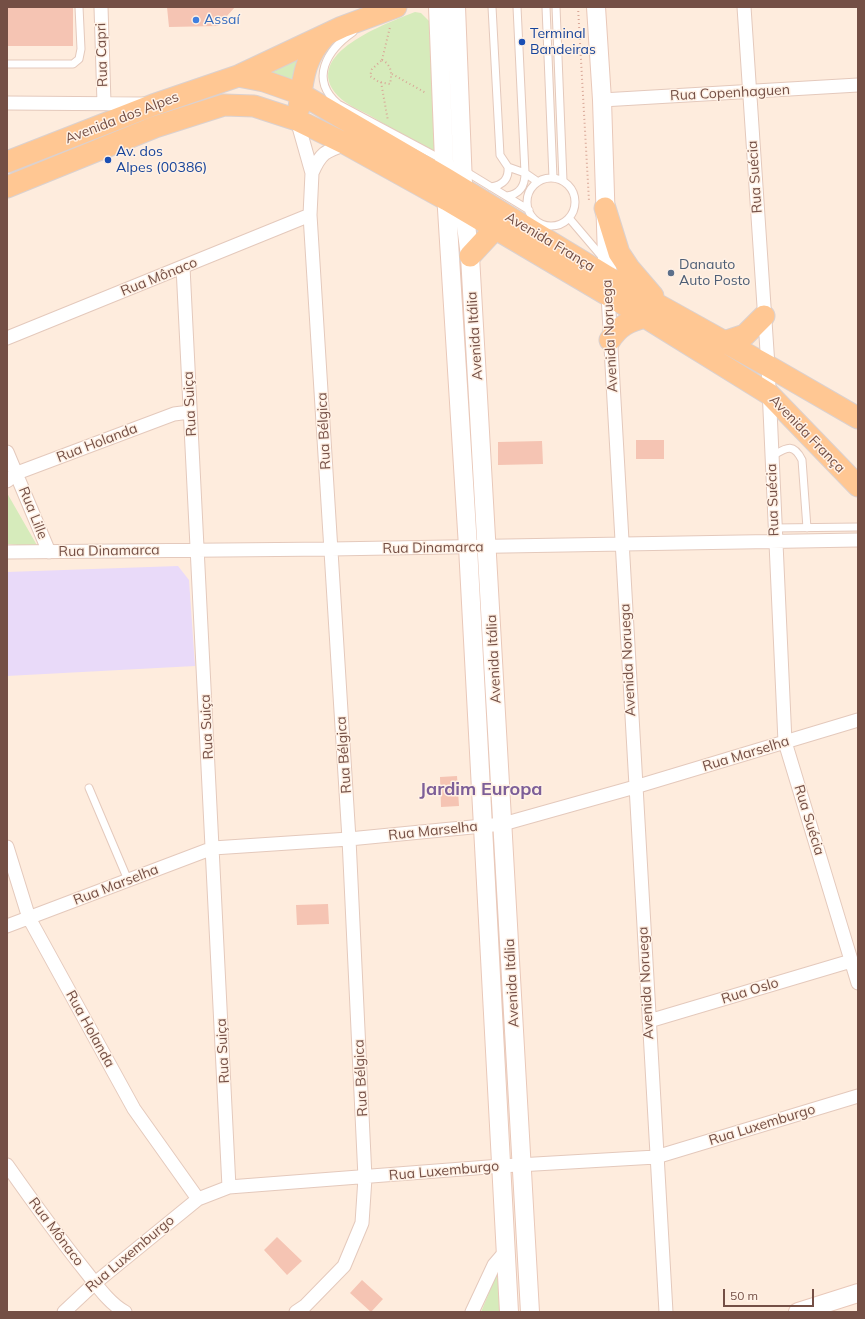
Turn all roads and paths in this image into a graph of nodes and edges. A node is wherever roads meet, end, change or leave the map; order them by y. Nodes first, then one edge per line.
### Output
1 (79, 7) edge
2 (101, 7) edge
3 (438, 7) edge
4 (456, 7) edge
5 (492, 7) edge
6 (517, 7) edge
7 (546, 7) edge
8 (556, 7) edge
9 (596, 7) edge
10 (744, 7) edge
11 (392, 9) edge
12 (326, 34) junction
13 (382, 60) junction
14 (7, 64) edge
15 (392, 74) junction
16 (238, 76) junction
17 (381, 82) junction
18 (858, 85) edge
19 (750, 91) junction
20 (300, 94) junction
21 (432, 96) dead end
22 (602, 100) junction
23 (7, 103) edge
24 (104, 103) junction
25 (153, 105) junction
26 (297, 120) junction
27 (390, 132) junction
28 (346, 144) junction
29 (7, 162) edge
30 (508, 167) junction
31 (312, 173) junction
32 (525, 173) junction
33 (553, 178) junction
34 (454, 180) junction
35 (563, 181) junction
36 (538, 182) junction
37 (7, 187) edge
38 (491, 187) junction
39 (507, 196) junction
40 (605, 208) junction
41 (529, 210) junction
42 (310, 215) junction
43 (569, 218) junction
44 (496, 229) junction
45 (470, 256) junction
46 (183, 267) junction
47 (608, 278) junction
48 (664, 308) junction
49 (764, 316) junction
50 (645, 317) junction
51 (7, 338) edge
52 (610, 340) junction
53 (724, 342) junction
54 (768, 366) junction
55 (769, 394) junction
56 (190, 412) junction
57 (858, 418) edge
58 (7, 452) edge
59 (772, 456) junction
60 (12, 477) edge
61 (858, 486) edge
62 (858, 527) edge
63 (807, 528) junction
64 (774, 534) junction
65 (831, 534) junction
66 (858, 540) edge
67 (621, 544) junction
68 (468, 547) junction
69 (488, 547) junction
70 (331, 549) junction
71 (198, 550) junction
72 (7, 552) edge
73 (49, 552) junction
74 (858, 720) edge
75 (785, 742) junction
76 (635, 787) junction
77 (89, 788) dead end
78 (503, 824) junction
79 (483, 826) junction
80 (349, 839) junction
81 (7, 847) edge
82 (213, 848) junction
83 (128, 880) junction
84 (28, 918) junction
85 (7, 926) edge
86 (851, 961) junction
87 (858, 983) edge
88 (649, 1021) junction
89 (858, 1096) edge
90 (656, 1157) junction
91 (7, 1165) edge
92 (522, 1165) junction
93 (501, 1166) junction
94 (365, 1178) junction
95 (229, 1187) junction
96 (198, 1199) junction
97 (506, 1251) junction
98 (95, 1283) junction
99 (858, 1293) edge
100 (64, 1312) edge
101 (126, 1312) edge
102 (296, 1312) edge
103 (472, 1312) edge
104 (509, 1312) edge
105 (530, 1312) edge
106 (666, 1312) edge
107 (798, 1312) edge

1 - 14 lane
2 - 24 street, Rua Capri
3 - 34 main road, Avenida Itália
4 - 34 main road, Avenida Itália
5 - 30 lane
6 - 32 lane
7 - 33 lane
8 - 35 lane
9 - 22 main road, Avenida Noruega
10 - 19 street, Rua Suécia
11 - 12 main road, Avenida dos Alpes
11 - 13 path
11 - 27 lane
12 - 16 main road, Avenida dos Alpes
12 - 20 main road
13 - 15 path
13 - 17 path
15 - 17 path
15 - 21 path
16 - 20 main road, Avenida França
16 - 25 main road, Avenida dos Alpes
17 - 27 path
18 - 19 street, Rua Copenhaguen
19 - 22 street, Rua Copenhaguen
19 - 49 street, Rua Suécia
20 - 26 main road
20 - 34 main road, Avenida França
22 - 40 main road, Avenida Noruega
23 - 24 street
24 - 25 street
25 - 29 main road, Avenida dos Alpes
26 - 28 main road, Avenida França
26 - 31 street, Rua Bélgica
26 - 37 main road, Avenida dos Alpes
27 - 34 lane
28 - 31 street, Rua Bélgica
28 - 34 main road, Avenida França
30 - 32 lane
30 - 38 lane
31 - 42 street, Rua Bélgica
32 - 36 lane
32 - 39 lane
33 - 35 lane
33 - 36 lane
34 - 38 lane
34 - 44 main road, Avenida França
34 - 45 main road, Avenida Itália
34 - 47 main road, Avenida França
34 - 68 main road, Avenida Itália
35 - 43 lane
36 - 41 lane
38 - 39 lane
39 - 41 lane
40 - 47 main road, Avenida Noruega
40 - 48 main road
41 - 43 lane
42 - 46 street, Rua Mônaco
42 - 70 street, Rua Bélgica
43 - 47 lane
44 - 45 main road
44 - 47 main road, Avenida França
45 - 69 main road, Avenida Itália
46 - 51 street, Rua Mônaco
46 - 56 street, Rua Suiça
47 - 48 main road, Avenida França
47 - 50 main road, Avenida França
47 - 52 street, Avenida Noruega
48 - 53 main road, Avenida França
49 - 53 main road
49 - 54 street, Rua Suécia
50 - 52 main road
50 - 55 main road, Avenida França
52 - 67 street, Avenida Noruega
53 - 54 main road, Avenida França
54 - 55 street, Rua Suécia
54 - 57 main road, Avenida França
55 - 59 street, Rua Suécia
55 - 61 main road, Avenida França
56 - 60 street, Rua Holanda
56 - 71 street, Rua Suiça
58 - 60 street, Rua Lille
59 - 63 lane
59 - 64 street, Rua Suécia
60 - 73 street, Rua Lille
62 - 65 lane
63 - 64 lane
63 - 65 lane
64 - 65 street, Rua Dinamarca
64 - 67 street, Rua Dinamarca
64 - 75 street, Rua Suécia
65 - 66 street, Rua Dinamarca
67 - 69 street, Rua Dinamarca
67 - 76 street, Avenida Noruega
68 - 69 street, Rua Dinamarca
68 - 70 street, Rua Dinamarca
68 - 79 main road, Avenida Itália
69 - 78 main road, Avenida Itália
70 - 71 street, Rua Dinamarca
70 - 80 street, Rua Bélgica
71 - 73 street, Rua Dinamarca
71 - 82 street, Rua Suiça
72 - 73 street, Rua Dinamarca
74 - 75 street, Rua Marselha
75 - 76 street, Rua Marselha
75 - 86 street, Rua Suécia
76 - 78 street, Rua Marselha
76 - 88 street, Avenida Noruega
77 - 83 lane
78 - 79 street, Rua Marselha
78 - 92 main road, Avenida Itália
79 - 80 street, Rua Marselha
79 - 93 main road, Avenida Itália
80 - 82 street, Rua Marselha
80 - 94 street, Rua Bélgica
81 - 84 street, Rua Holanda
82 - 83 street, Rua Marselha
82 - 95 street, Rua Suiça
83 - 84 street, Rua Marselha
84 - 85 street, Rua Marselha
84 - 96 street, Rua Holanda
86 - 87 street, Rua Suécia
86 - 88 street, Rua Oslo
88 - 90 street, Avenida Noruega
89 - 90 street, Rua Luxemburgo
90 - 92 street, Rua Luxemburgo
90 - 106 street, Avenida Noruega
91 - 98 street, Rua Mônaco
92 - 93 street, Rua Luxemburgo
92 - 105 main road, Avenida Itália
93 - 94 street, Rua Luxemburgo
93 - 97 main road, Avenida Itália
94 - 95 street, Rua Luxemburgo
94 - 102 street, Rua Bélgica
95 - 96 street, Rua Luxemburgo
96 - 98 street, Rua Luxemburgo
97 - 103 street
97 - 104 main road, Avenida Itália
98 - 100 street, Rua Luxemburgo
98 - 101 street, Rua Mônaco
99 - 107 main road

